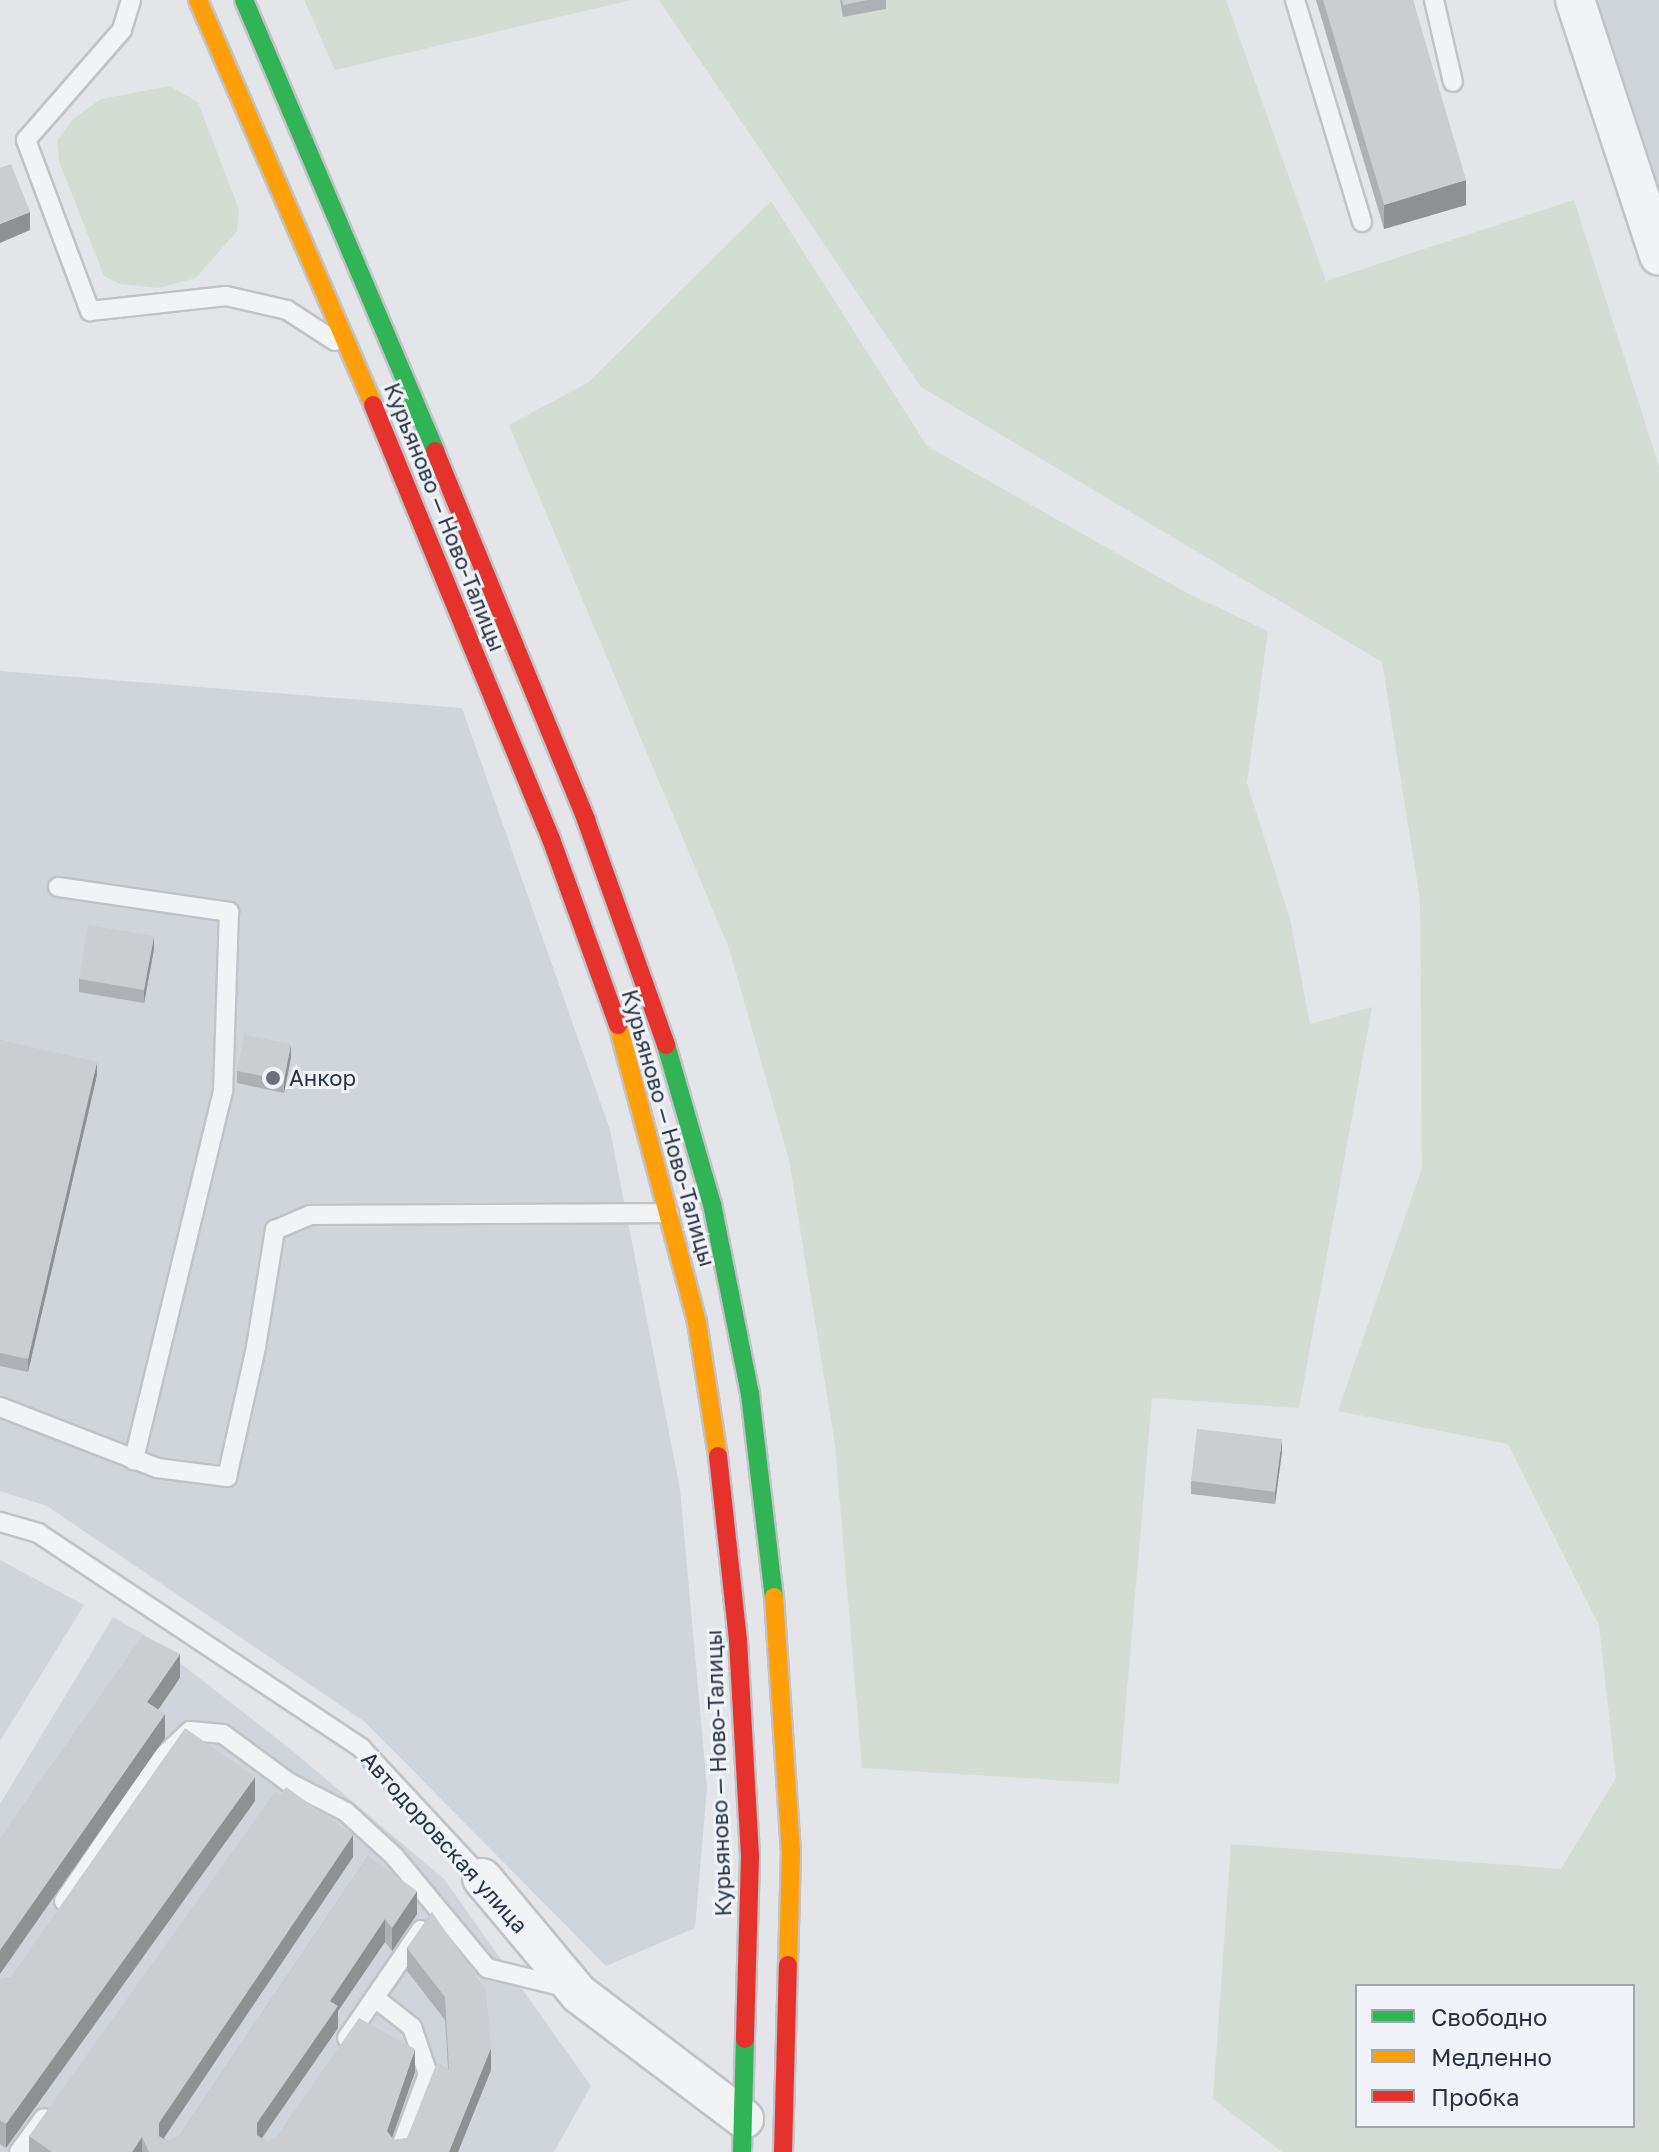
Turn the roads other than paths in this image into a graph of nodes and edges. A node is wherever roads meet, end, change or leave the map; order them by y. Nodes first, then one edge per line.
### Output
1 (131, 0) edge
2 (198, 0) edge
3 (244, 0) edge
4 (1295, 0) edge
5 (1434, 0) edge
6 (1575, 0) edge
7 (1453, 82) dead end
8 (1362, 222) dead end
9 (1659, 256) edge
10 (350, 349) junction
11 (58, 887) dead end
12 (669, 1213) junction
13 (0, 1407) edge
14 (134, 1460) junction
15 (0, 1522) edge
16 (482, 1878) joint
17 (440, 1912) junction
18 (54, 1916) edge
19 (575, 1990) junction
20 (375, 1998) junction
21 (331, 2061) edge
22 (56, 2101) edge
23 (743, 2135) edge
24 (19, 2152) edge
25 (399, 2152) edge
26 (783, 2152) edge

1 - 10 lane
2 - 10 main road, Курьяново — Ново-Талицы
3 - 26 main road, Курьяново — Ново-Талицы
4 - 8 lane
5 - 7 lane
6 - 9 street
10 - 12 main road, Курьяново — Ново-Талицы
11 - 14 lane
12 - 14 lane
12 - 23 main road, Курьяново — Ново-Талицы
13 - 14 lane
15 - 16 lane, Автодоровская улица
16 - 19 street, Автодоровская улица
17 - 18 lane
17 - 19 lane
17 - 20 lane
19 - 23 street, Автодоровская улица
20 - 21 lane
20 - 25 lane
22 - 24 lane

